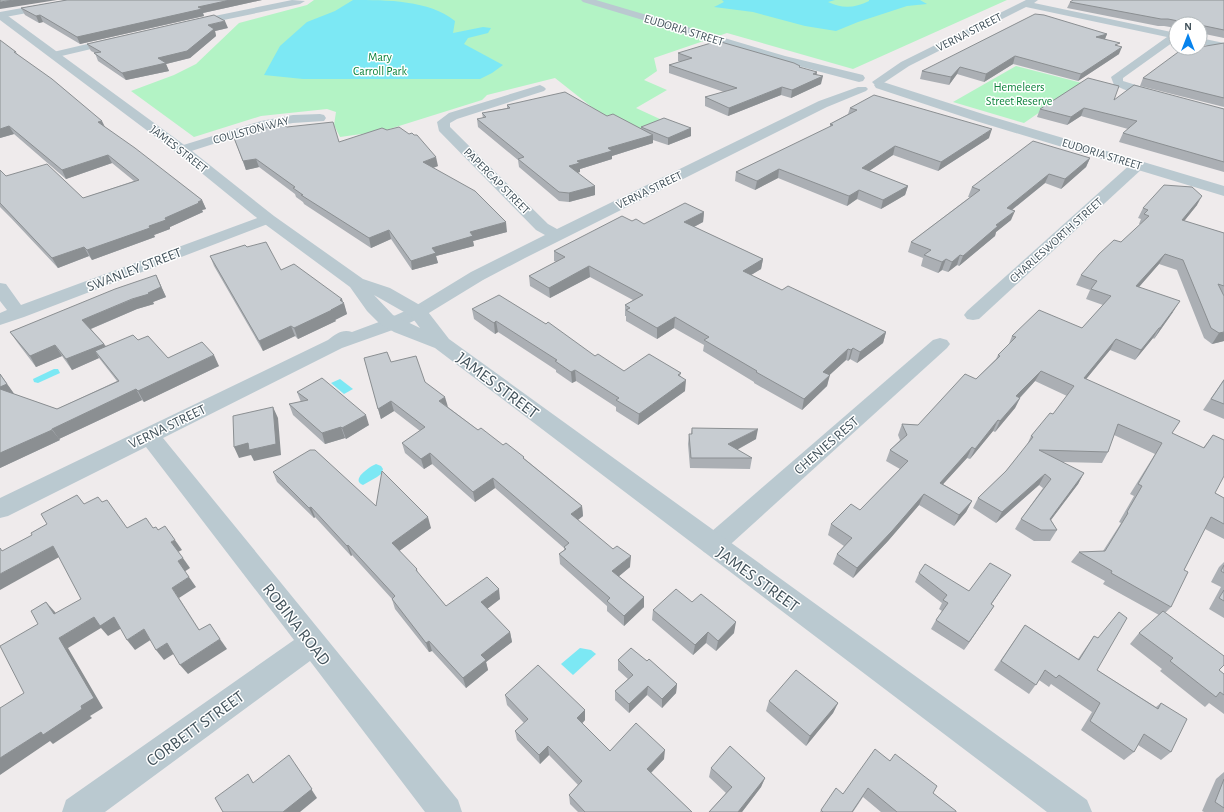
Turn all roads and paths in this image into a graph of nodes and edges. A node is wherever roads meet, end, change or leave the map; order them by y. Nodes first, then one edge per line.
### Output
1 (82, 0) edge
2 (586, 0) edge
3 (300, 1) edge
4 (1030, 2) edge
5 (1, 16) edge
6 (178, 27) edge
7 (1168, 34) edge
8 (126, 38) edge
9 (1168, 41) edge
10 (1208, 43) edge
11 (1224, 46) edge
12 (53, 55) junction
13 (783, 59) junction
14 (848, 84) junction
15 (869, 84) junction
16 (540, 89) dead end
17 (1167, 98) edge
18 (823, 104) junction
19 (320, 118) dead end
20 (182, 150) junction
21 (1138, 165) junction
22 (1224, 191) edge
23 (268, 219) junction
24 (557, 235) junction
25 (357, 283) junction
26 (0, 288) edge
27 (411, 308) junction
28 (18, 312) junction
29 (973, 315) dead end
30 (0, 319) edge
31 (387, 319) junction
32 (442, 344) junction
33 (940, 344) dead end
34 (149, 435) junction
35 (0, 509) edge
36 (713, 545) junction
37 (312, 643) junction
38 (78, 812) edge
39 (446, 812) edge
40 (1075, 812) edge

1 - 5 street
2 - 13 street, EUDORIA STREET
3 - 6 street
4 - 7 street
4 - 15 street, VERNA STREET
5 - 12 street, JAMES STREET
8 - 12 street
9 - 17 street
10 - 11 street
12 - 20 street, JAMES STREET
13 - 14 street, EUDORIA STREET
13 - 15 street, EUDORIA STREET
14 - 15 street
14 - 18 street, VERNA STREET
15 - 18 street, VERNA STREET
15 - 21 street, EUDORIA STREET
16 - 24 street, PAPERCAP STREET
18 - 24 street, VERNA STREET
19 - 20 street, COULSTON WAY
20 - 23 street, JAMES STREET
21 - 22 street, EUDORIA STREET
21 - 29 street, CHARLESWORTH STREET
23 - 25 street, JAMES STREET
23 - 28 street, SWANLEY STREET
24 - 27 street, VERNA STREET
25 - 27 street, JAMES STREET
25 - 31 street, JAMES STREET
26 - 28 street
27 - 31 street, VERNA STREET
27 - 32 street, JAMES STREET
28 - 30 street, SWANLEY STREET
31 - 32 street, JAMES STREET
31 - 34 street, VERNA STREET
32 - 36 street, JAMES STREET
33 - 36 street, CHENIES REST
34 - 35 street, VERNA STREET
34 - 37 street, ROBINA ROAD
36 - 40 street, JAMES STREET
37 - 38 street, CORBETT STREET
37 - 39 street, ROBINA ROAD

